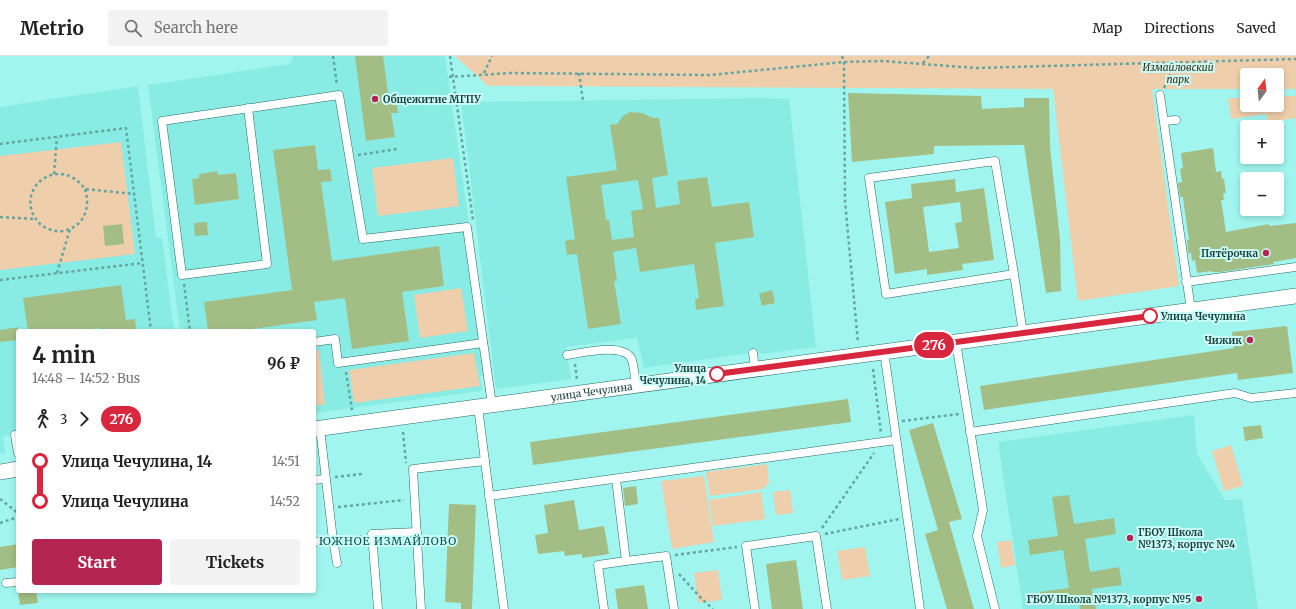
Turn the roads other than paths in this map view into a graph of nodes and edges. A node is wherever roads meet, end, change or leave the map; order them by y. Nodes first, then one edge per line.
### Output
1 (1160, 95) road end
2 (248, 108) junction
3 (1176, 120) dead end
4 (1164, 121) junction
5 (1296, 267) edge
6 (1014, 274) junction
7 (1186, 282) junction
8 (1296, 296) edge
9 (1191, 310) junction
10 (1022, 333) junction
11 (316, 342) edge
12 (956, 342) junction
13 (483, 343) junction
14 (884, 352) junction
15 (753, 353) dead end
16 (570, 354) road end
17 (755, 369) junction
18 (636, 385) junction
19 (1296, 393) edge
20 (485, 406) junction
21 (317, 428) edge
22 (970, 432) junction
23 (15, 435) dead end
24 (896, 440) junction
25 (16, 441) edge
26 (485, 461) junction
27 (16, 469) edge
28 (0, 472) edge
29 (324, 479) junction
30 (616, 479) junction
31 (316, 480) edge
32 (489, 496) junction
33 (417, 532) junction
34 (333, 540) junction
35 (316, 542) edge
36 (626, 561) junction
37 (337, 563) dead end
38 (16, 582) edge
39 (6, 583) dead end
40 (378, 609) edge
41 (421, 609) edge
42 (504, 609) edge
43 (604, 609) edge
44 (674, 609) edge
45 (755, 609) edge
46 (827, 609) edge
47 (920, 609) edge
48 (995, 609) edge

1 - 4 lane
2 - 2 lane
2 - 13 lane
3 - 4 lane
4 - 7 lane
5 - 7 lane
6 - 6 lane
6 - 10 lane
7 - 9 lane
8 - 9 street, улица Чечулина
9 - 10 street, улица Чечулина
10 - 12 street, улица Чечулина
11 - 13 lane
12 - 14 street, улица Чечулина
12 - 22 lane
13 - 20 lane
14 - 17 street, улица Чечулина
14 - 24 lane
15 - 17 lane
16 - 18 lane
17 - 18 street, улица Чечулина
18 - 20 street, улица Чечулина
19 - 22 lane
20 - 21 street, улица Чечулина
20 - 26 lane
21 - 29 lane
22 - 48 lane
23 - 25 lane
24 - 30 lane
24 - 47 lane
26 - 32 lane
26 - 33 lane
27 - 28 street
29 - 31 lane
29 - 34 lane
30 - 32 lane
30 - 36 lane
32 - 42 lane
33 - 40 lane
33 - 41 lane
34 - 35 lane
34 - 37 lane
36 - 43 lane
36 - 44 lane
38 - 39 lane
45 - 46 lane

